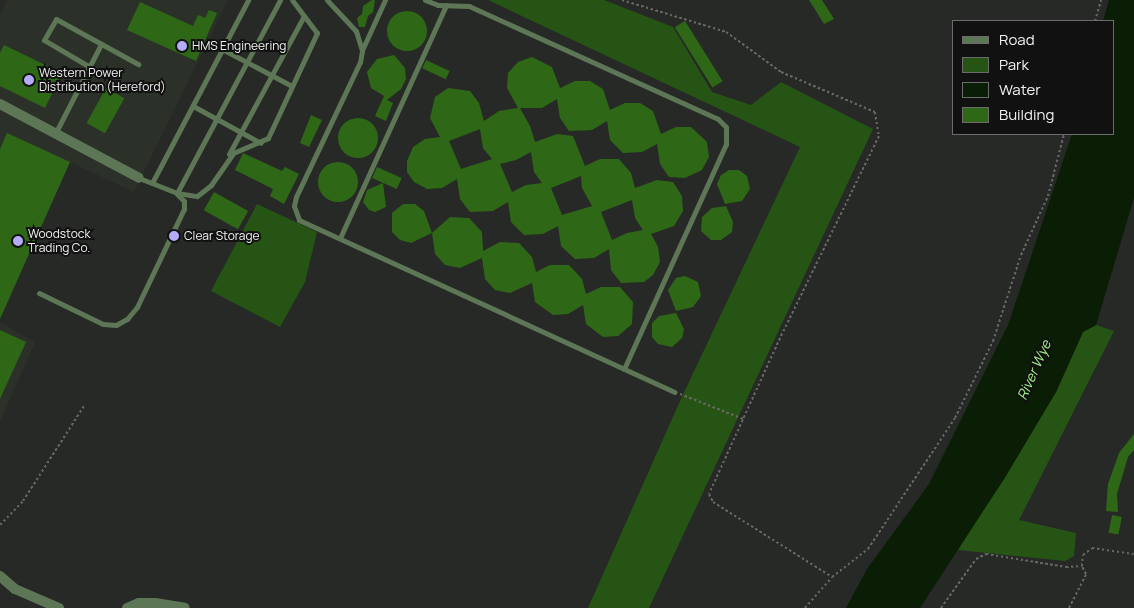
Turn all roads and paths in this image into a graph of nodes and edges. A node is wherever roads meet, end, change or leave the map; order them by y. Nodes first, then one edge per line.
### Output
1 (248, 0) edge
2 (280, 0) edge
3 (292, 0) edge
4 (327, 0) edge
5 (385, 0) edge
6 (425, 0) edge
7 (622, 0) edge
8 (1101, 0) edge
9 (446, 5) junction
10 (304, 16) junction
11 (1095, 20) edge
12 (101, 44) junction
13 (222, 49) junction
14 (362, 51) junction
15 (247, 62) junction
16 (138, 64) dead end
17 (90, 67) junction
18 (271, 75) junction
19 (292, 86) junction
20 (0, 104) edge
21 (193, 106) junction
22 (216, 119) junction
23 (240, 132) junction
24 (55, 135) junction
25 (1064, 135) edge
26 (261, 144) junction
27 (224, 161) junction
28 (139, 178) joint
29 (152, 183) junction
30 (177, 193) junction
31 (340, 238) junction
32 (39, 293) dead end
33 (624, 369) junction
34 (675, 392) joint
35 (84, 406) dead end
36 (743, 419) junction
37 (0, 525) edge
38 (1134, 554) edge
39 (1082, 566) junction
40 (0, 576) edge
41 (832, 577) junction
42 (59, 608) edge
43 (128, 608) edge
44 (185, 608) edge
45 (805, 608) edge
46 (941, 608) edge
47 (1069, 608) edge

1 - 13 lane
2 - 15 lane
3 - 10 lane
4 - 14 lane
5 - 14 lane
6 - 9 lane
7 - 36 path
8 - 11 path
9 - 31 lane
9 - 33 lane
10 - 18 lane
10 - 19 lane
12 - 16 lane
12 - 17 lane
12 - 17 lane
13 - 15 lane
13 - 21 lane
14 - 31 lane
15 - 18 lane
15 - 22 lane
17 - 24 lane
18 - 19 lane
18 - 23 lane
19 - 26 lane
20 - 24 street
21 - 22 lane
21 - 29 lane
22 - 23 lane
22 - 30 lane
23 - 26 lane
23 - 27 lane
24 - 28 street
25 - 41 path
26 - 27 lane
27 - 30 lane
28 - 29 lane
29 - 30 lane
30 - 32 lane
31 - 33 lane
33 - 34 lane
34 - 36 path
35 - 37 path
36 - 41 path
38 - 39 path
39 - 46 path
39 - 47 path
40 - 42 street
41 - 45 path
43 - 44 street

